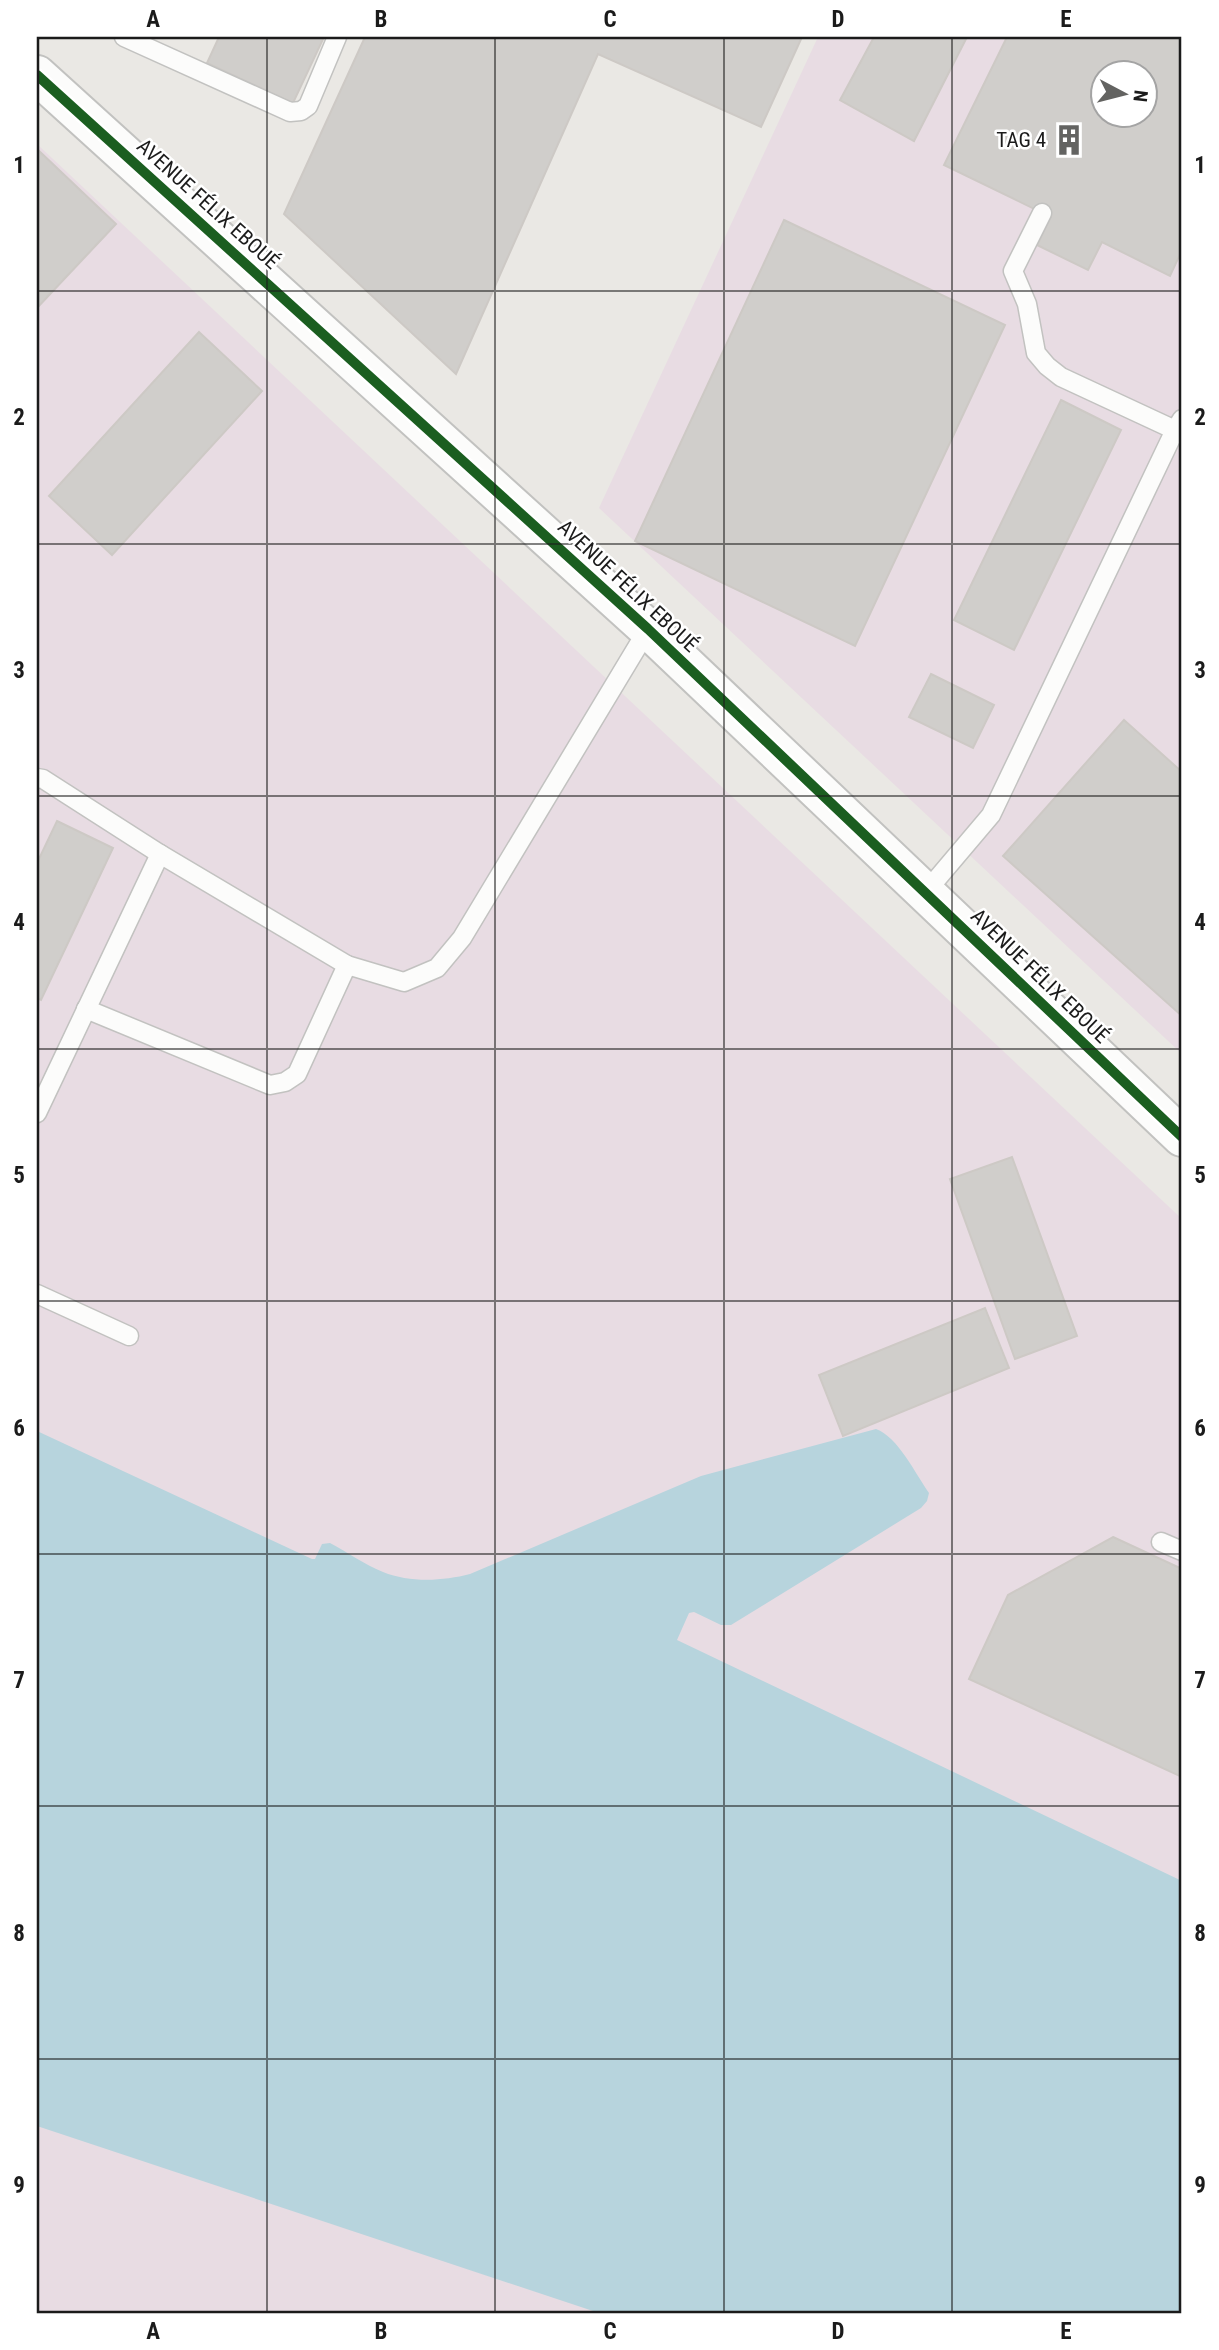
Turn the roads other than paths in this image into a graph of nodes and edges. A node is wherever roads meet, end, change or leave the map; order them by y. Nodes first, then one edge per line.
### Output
1 (124, 37) edge
2 (337, 37) edge
3 (37, 75) edge
4 (1042, 213) dead end
5 (1178, 425) edge
6 (648, 629) junction
7 (37, 778) edge
8 (160, 854) junction
9 (925, 893) junction
10 (347, 965) junction
11 (86, 1009) junction
12 (37, 1113) edge
13 (1182, 1137) edge
14 (37, 1294) edge
15 (129, 1336) dead end
16 (1161, 1542) dead end
17 (1182, 1551) edge

1 - 2 lane
3 - 6 street, AVENUE FÉLIX EBOUÉ
4 - 5 lane
5 - 9 lane
6 - 9 street, AVENUE FÉLIX EBOUÉ
6 - 10 lane
7 - 8 lane
8 - 10 lane
8 - 11 lane
9 - 13 street, AVENUE FÉLIX EBOUÉ
10 - 11 lane
11 - 12 lane
14 - 15 lane
16 - 17 lane

